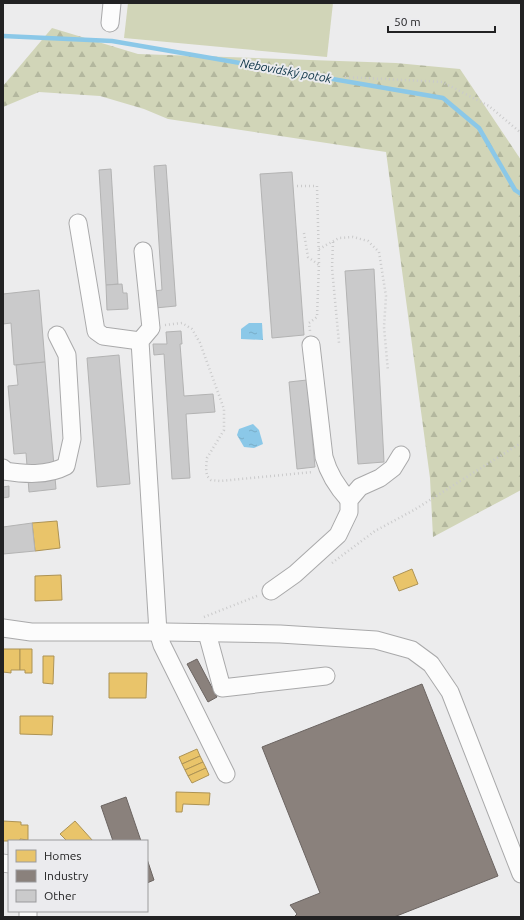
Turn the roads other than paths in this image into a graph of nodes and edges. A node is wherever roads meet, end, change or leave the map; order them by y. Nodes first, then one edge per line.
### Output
1 (112, 3) edge
2 (110, 23) dead end
3 (78, 223) dead end
4 (143, 251) dead end
5 (57, 336) dead end
6 (140, 341) junction
7 (311, 345) road end
8 (401, 455) dead end
9 (3, 468) edge
10 (349, 500) junction
11 (271, 591) dead end
12 (3, 628) edge
13 (158, 632) junction
14 (207, 633) junction
15 (326, 676) dead end
16 (226, 774) dead end
17 (521, 874) edge

1 - 2 street
3 - 6 street
4 - 6 street
5 - 9 street
6 - 13 street
7 - 10 street
8 - 10 street
10 - 11 street
12 - 13 street
13 - 14 street
13 - 16 street
14 - 15 street
14 - 17 street

